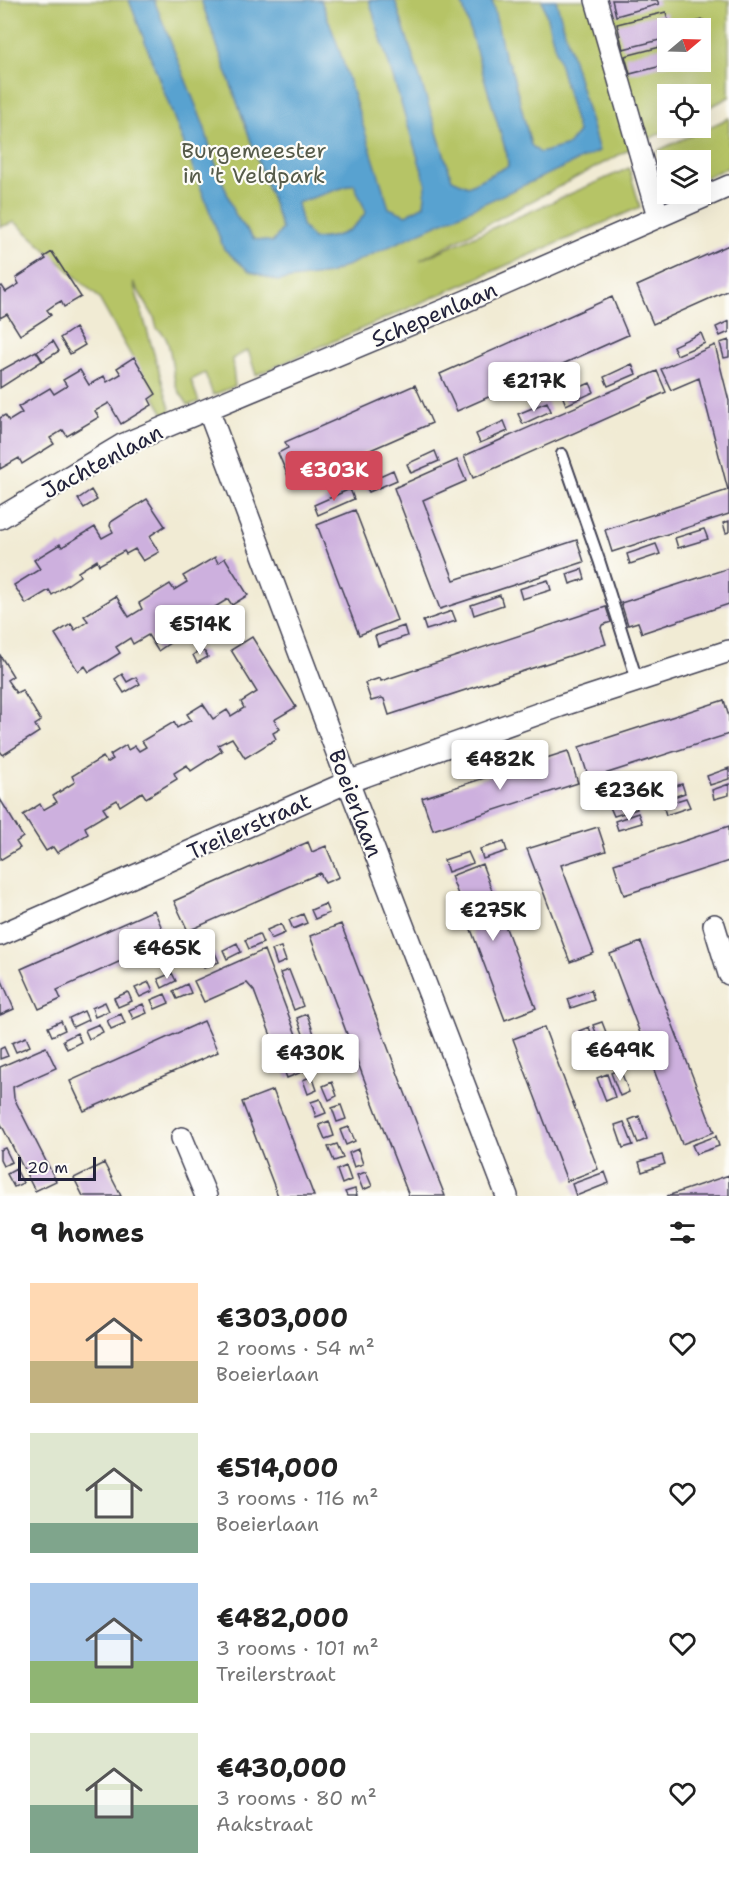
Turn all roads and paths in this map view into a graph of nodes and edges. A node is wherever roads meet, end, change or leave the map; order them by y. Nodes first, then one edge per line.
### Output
1 (596, 0) edge
2 (729, 186) edge
3 (658, 216) junction
4 (208, 409) junction
5 (562, 453) dead end
6 (0, 518) edge
7 (729, 651) edge
8 (637, 680) junction
9 (348, 782) junction
10 (714, 926) dead end
11 (0, 935) edge
12 (729, 974) edge
13 (182, 1138) dead end
14 (206, 1196) edge
15 (507, 1196) edge

1 - 3 street
2 - 3 street, Schepenlaan
3 - 4 street, Schepenlaan
4 - 6 street, Jachtenlaan
4 - 9 street, Boeierlaan
5 - 8 lane
7 - 8 street, Treilerstraat
8 - 9 street, Treilerstraat
9 - 11 street, Treilerstraat
9 - 15 street, Boeierlaan
10 - 12 street
13 - 14 street

